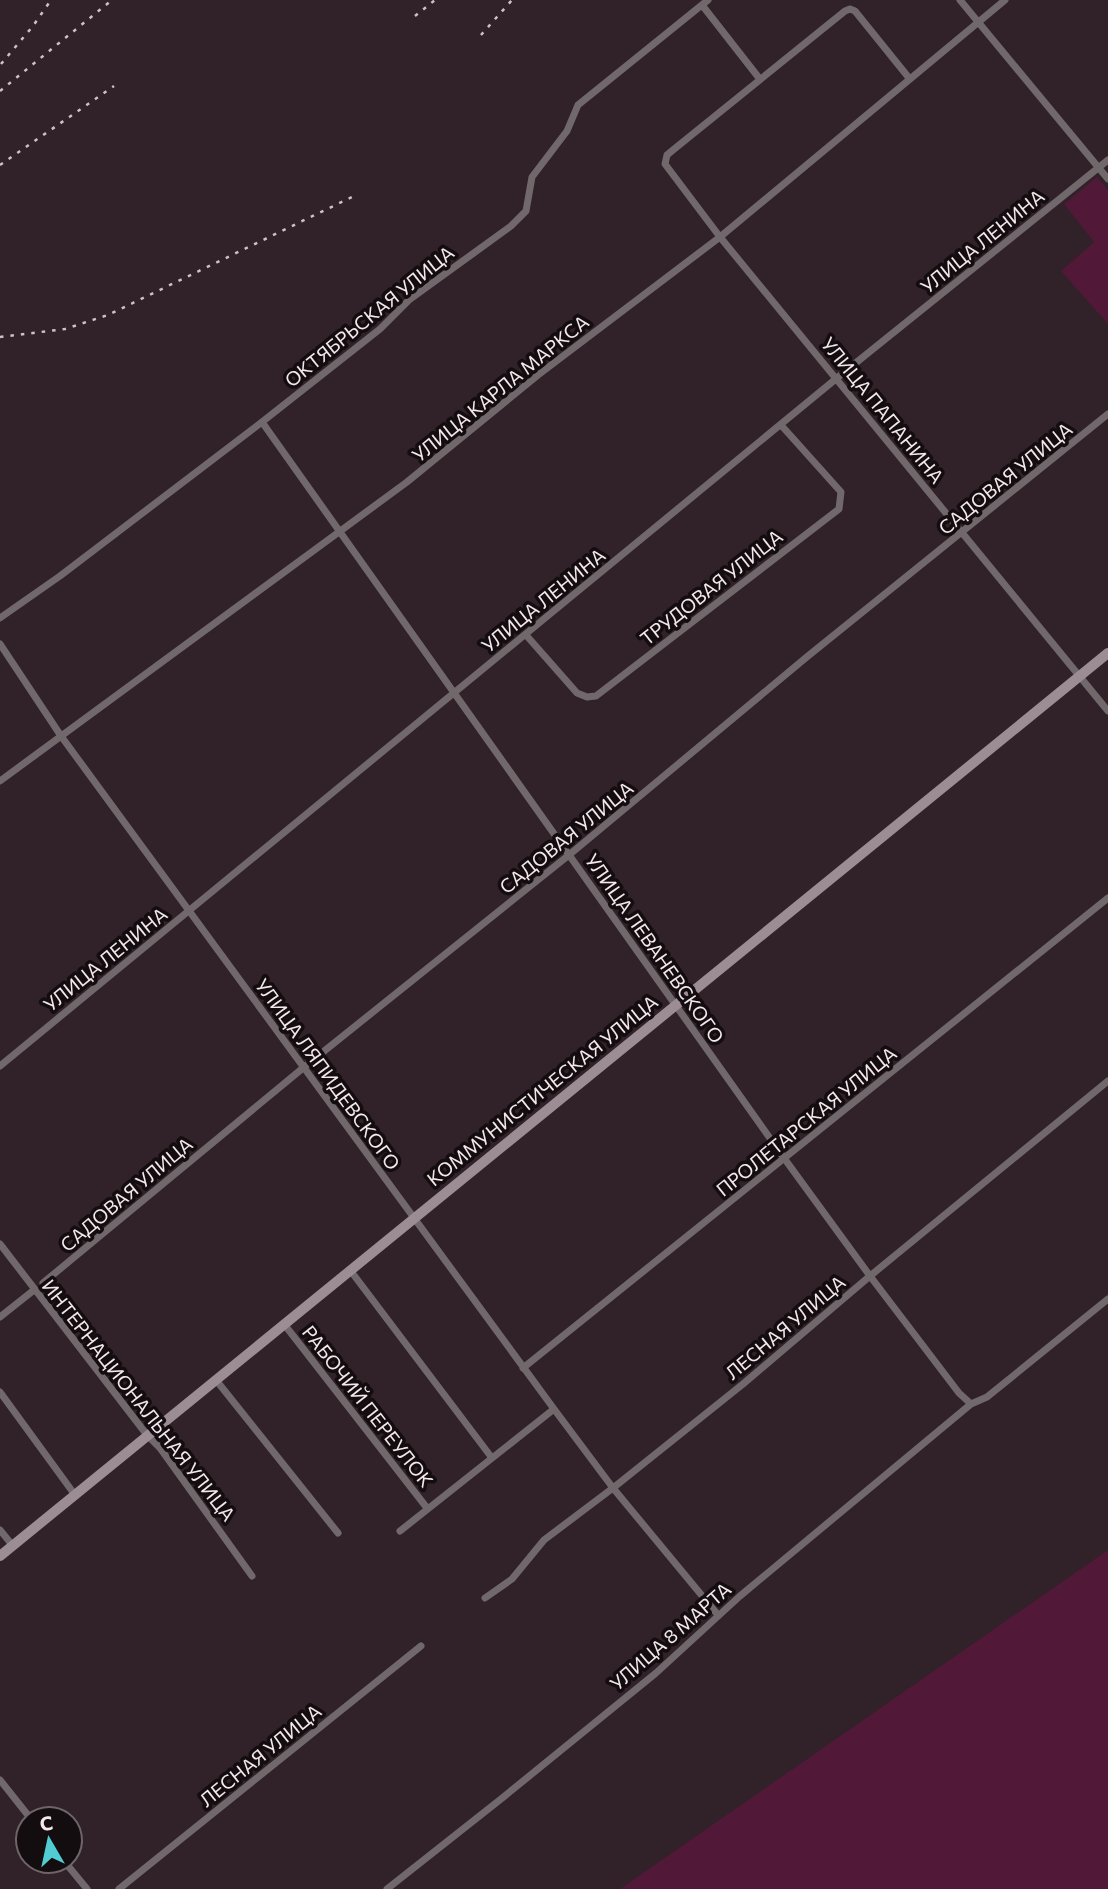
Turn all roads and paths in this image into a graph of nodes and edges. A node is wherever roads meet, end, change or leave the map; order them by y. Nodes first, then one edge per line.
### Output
1 (960, 0) edge
2 (1004, 0) edge
3 (705, 3) edge
4 (978, 22) junction
5 (759, 78) junction
6 (909, 78) junction
7 (1108, 160) edge
8 (1099, 168) junction
9 (1108, 179) edge
10 (720, 237) junction
11 (837, 378) junction
12 (1108, 414) edge
13 (262, 422) junction
14 (781, 425) junction
15 (338, 532) junction
16 (963, 533) junction
17 (0, 618) edge
18 (526, 635) junction
19 (0, 644) edge
20 (1108, 653) edge
21 (1079, 676) junction
22 (454, 694) junction
23 (1108, 711) edge
24 (61, 736) junction
25 (0, 781) edge
26 (569, 855) junction
27 (1108, 898) edge
28 (188, 911) junction
29 (675, 1004) junction
30 (0, 1066) edge
31 (303, 1068) junction
32 (1108, 1081) edge
33 (784, 1158) junction
34 (413, 1218) junction
35 (0, 1244) edge
36 (350, 1270) junction
37 (870, 1276) junction
38 (43, 1283) dead end
39 (34, 1290) junction
40 (1108, 1299) edge
41 (0, 1317) edge
42 (284, 1324) junction
43 (523, 1368) junction
44 (216, 1380) junction
45 (0, 1392) edge
46 (971, 1404) junction
47 (554, 1409) junction
48 (147, 1435) junction
49 (492, 1458) junction
50 (613, 1488) junction
51 (75, 1495) junction
52 (427, 1508) junction
53 (0, 1530) edge
54 (400, 1531) dead end
55 (338, 1533) dead end
56 (13, 1546) junction
57 (0, 1556) edge
58 (252, 1576) dead end
59 (485, 1598) dead end
60 (718, 1615) junction
61 (421, 1646) dead end
62 (0, 1780) edge
63 (20, 1805) edge
64 (76, 1875) edge
65 (87, 1889) edge
66 (119, 1889) edge
67 (387, 1889) edge

1 - 4 street
2 - 4 street, УЛИЦА КАРЛА МАРКСА
3 - 5 street
3 - 13 street, ОКТЯБРЬСКАЯ УЛИЦА
4 - 6 street, УЛИЦА КАРЛА МАРКСА
4 - 8 street
5 - 6 street
5 - 10 street, УЛИЦА ПАПАНИНА
6 - 10 street, УЛИЦА КАРЛА МАРКСА
7 - 8 street, УЛИЦА ЛЕНИНА
8 - 9 street
8 - 11 street, УЛИЦА ЛЕНИНА
10 - 11 street, УЛИЦА ПАПАНИНА
10 - 15 street, УЛИЦА КАРЛА МАРКСА
11 - 14 street, УЛИЦА ЛЕНИНА
11 - 16 street, УЛИЦА ПАПАНИНА
12 - 16 street, САДОВАЯ УЛИЦА
13 - 15 street, УЛИЦА ЛЕВАНЕВСКОГО
13 - 17 street, ОКТЯБРЬСКАЯ УЛИЦА
14 - 18 street, УЛИЦА ЛЕНИНА
14 - 18 street, ТРУДОВАЯ УЛИЦА
15 - 22 street, УЛИЦА ЛЕВАНЕВСКОГО
15 - 24 street, УЛИЦА КАРЛА МАРКСА
16 - 21 street, УЛИЦА ПАПАНИНА
16 - 26 street, САДОВАЯ УЛИЦА
18 - 22 street, УЛИЦА ЛЕНИНА
19 - 24 street, УЛИЦА ЛЯПИДЕВСКОГО
20 - 21 street, КОММУНИСТИЧЕСКАЯ УЛИЦА
21 - 23 street, УЛИЦА ПАПАНИНА
21 - 29 street, КОММУНИСТИЧЕСКАЯ УЛИЦА
22 - 26 street, УЛИЦА ЛЕВАНЕВСКОГО
22 - 28 street, УЛИЦА ЛЕНИНА
24 - 25 street, УЛИЦА КАРЛА МАРКСА
24 - 28 street, УЛИЦА ЛЯПИДЕВСКОГО
26 - 29 street, УЛИЦА ЛЕВАНЕВСКОГО
26 - 31 street, САДОВАЯ УЛИЦА
27 - 33 street, ПРОЛЕТАРСКАЯ УЛИЦА
28 - 30 street, УЛИЦА ЛЕНИНА
28 - 31 street, УЛИЦА ЛЯПИДЕВСКОГО
29 - 33 street, УЛИЦА ЛЕВАНЕВСКОГО
29 - 34 street, КОММУНИСТИЧЕСКАЯ УЛИЦА
31 - 34 street, УЛИЦА ЛЯПИДЕВСКОГО
31 - 38 street, САДОВАЯ УЛИЦА
32 - 37 street, ЛЕСНАЯ УЛИЦА
33 - 37 street, УЛИЦА ЛЕВАНЕВСКОГО
33 - 43 street, ПРОЛЕТАРСКАЯ УЛИЦА
34 - 36 street, КОММУНИСТИЧЕСКАЯ УЛИЦА
34 - 43 street, УЛИЦА ЛЯПИДЕВСКОГО
35 - 39 street, ИНТЕРНАЦИОНАЛЬНАЯ УЛИЦА
36 - 42 street, КОММУНИСТИЧЕСКАЯ УЛИЦА
36 - 49 street
37 - 46 street, УЛИЦА ЛЕВАНЕВСКОГО
37 - 50 street, ЛЕСНАЯ УЛИЦА
39 - 41 street
39 - 48 street, ИНТЕРНАЦИОНАЛЬНАЯ УЛИЦА
40 - 46 street
42 - 44 street, КОММУНИСТИЧЕСКАЯ УЛИЦА
42 - 52 street, РАБОЧИЙ ПЕРЕУЛОК
43 - 47 street, УЛИЦА ЛЯПИДЕВСКОГО
44 - 48 street, КОММУНИСТИЧЕСКАЯ УЛИЦА
44 - 55 street
45 - 51 street
46 - 60 street, УЛИЦА 8 МАРТА
47 - 49 street
47 - 50 street, УЛИЦА ЛЯПИДЕВСКОГО
48 - 51 street, КОММУНИСТИЧЕСКАЯ УЛИЦА
48 - 58 street, ИНТЕРНАЦИОНАЛЬНАЯ УЛИЦА
49 - 52 street
50 - 59 street, ЛЕСНАЯ УЛИЦА
50 - 60 street, УЛИЦА ЛЯПИДЕВСКОГО
51 - 56 street, КОММУНИСТИЧЕСКАЯ УЛИЦА
52 - 54 street
53 - 56 street
56 - 57 street, КОММУНИСТИЧЕСКАЯ УЛИЦА
60 - 67 street, УЛИЦА 8 МАРТА
61 - 66 street, ЛЕСНАЯ УЛИЦА
62 - 63 street
64 - 65 street

